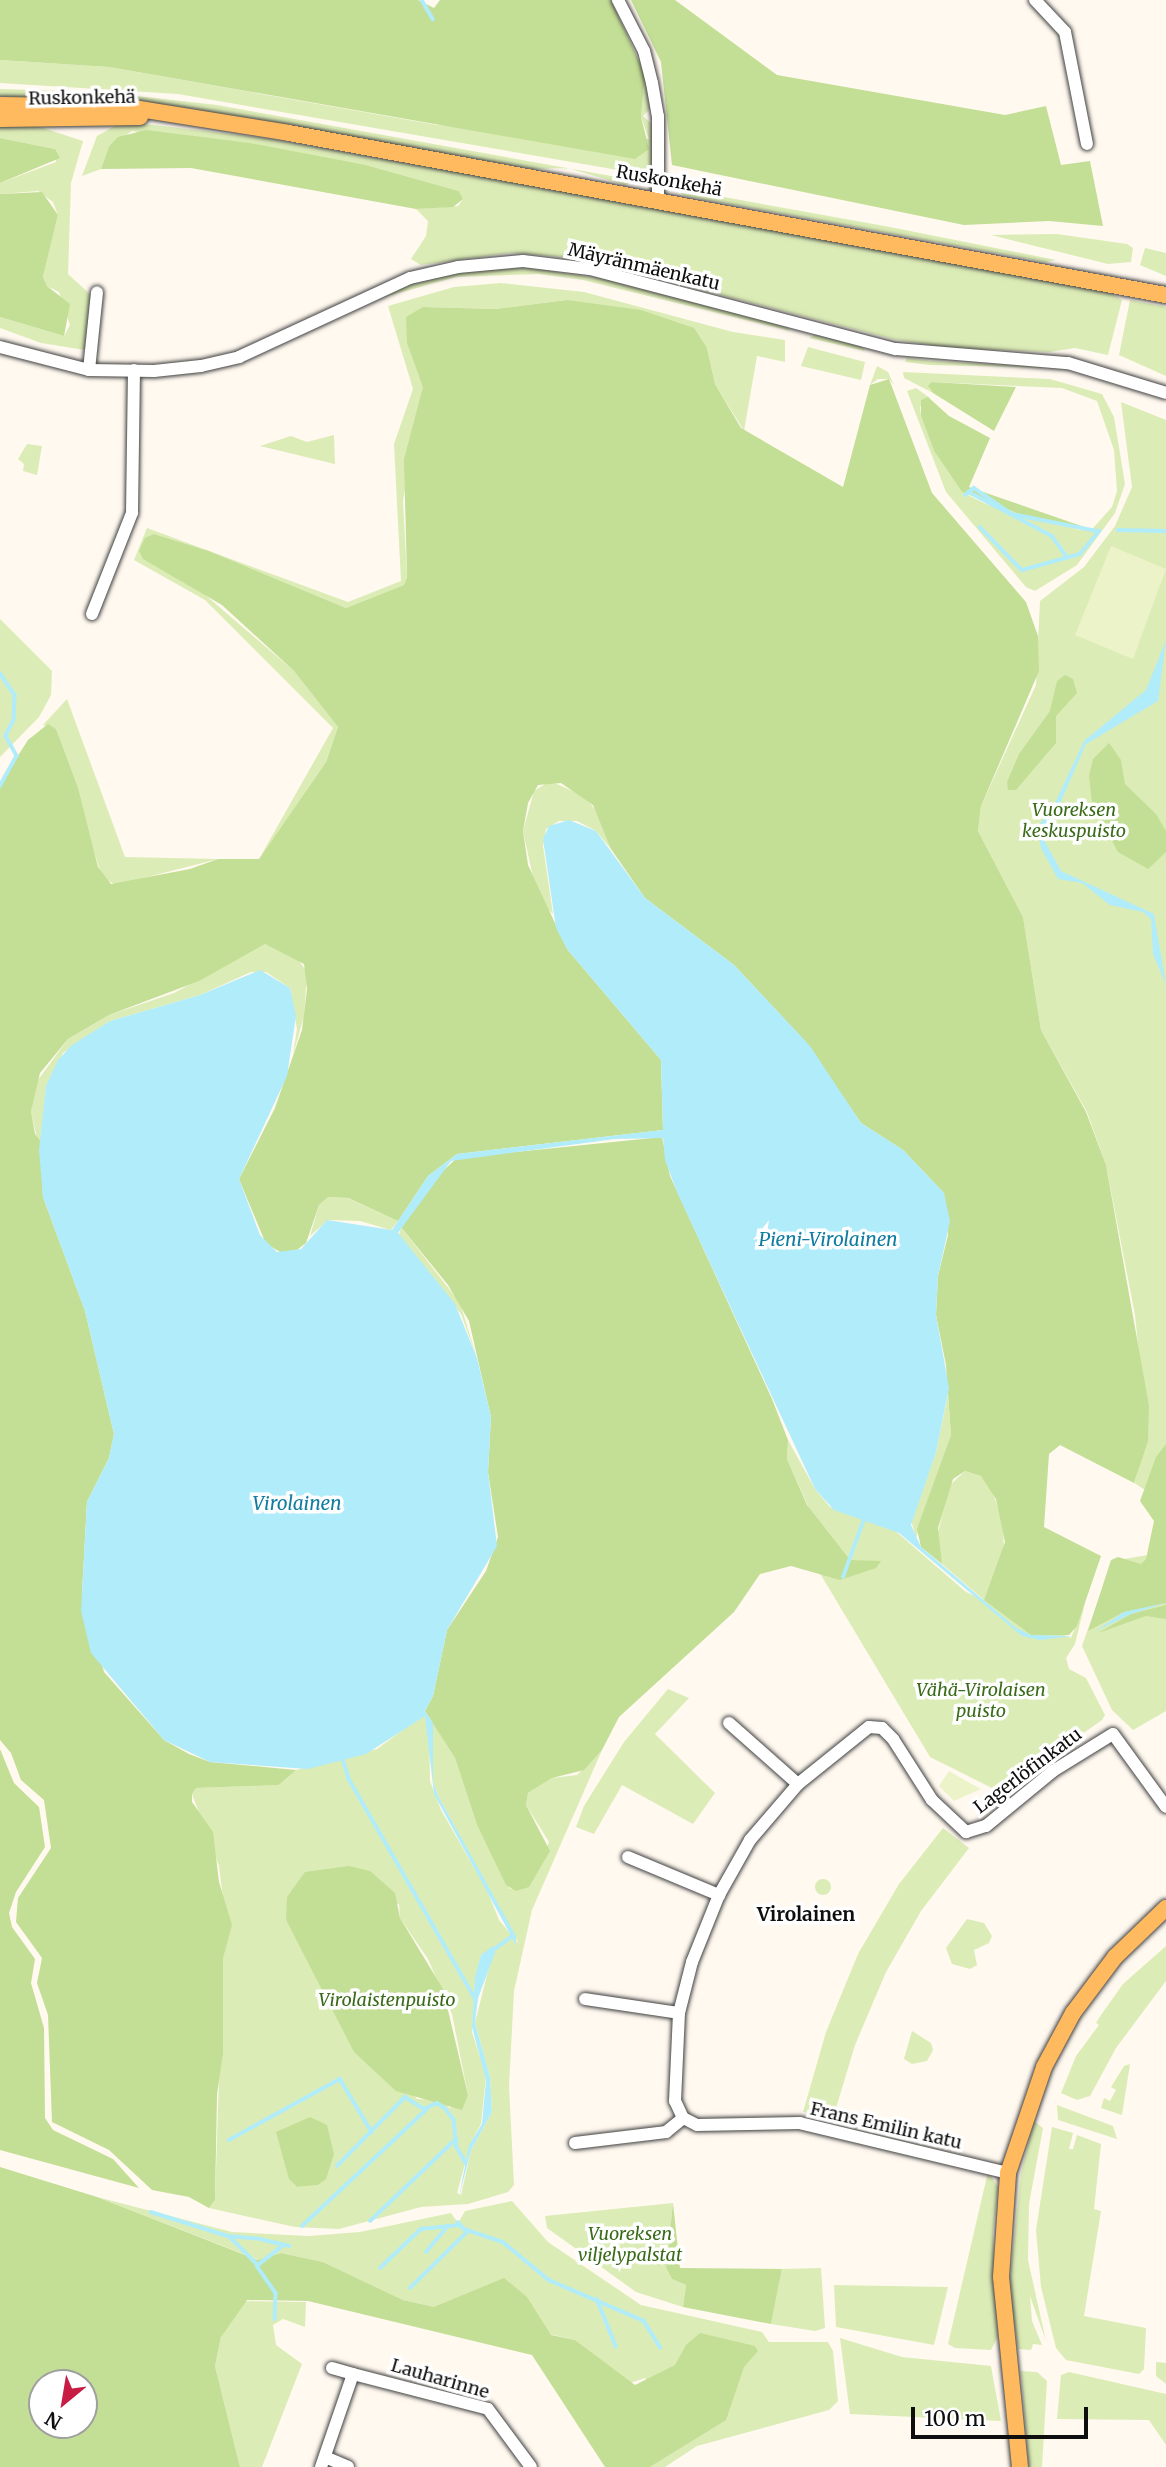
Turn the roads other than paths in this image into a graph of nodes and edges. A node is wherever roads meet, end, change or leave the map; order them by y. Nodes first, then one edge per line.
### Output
1 (618, 0) edge
2 (1035, 0) edge
3 (0, 105) edge
4 (164, 115) junction
5 (0, 119) edge
6 (1087, 144) dead end
7 (657, 198) junction
8 (97, 292) dead end
9 (1159, 293) edge
10 (0, 347) edge
11 (89, 370) junction
12 (134, 370) junction
13 (1166, 393) edge
14 (92, 614) dead end
15 (729, 1723) dead end
16 (797, 1784) junction
17 (1166, 1808) edge
18 (628, 1857) dead end
19 (719, 1895) junction
20 (1166, 1908) edge
21 (585, 1999) dead end
22 (679, 2013) junction
23 (683, 2118) junction
24 (575, 2143) dead end
25 (1008, 2173) junction
26 (332, 2368) dead end
27 (353, 2374) junction
28 (323, 2462) edge
29 (348, 2467) edge
30 (531, 2467) edge
31 (1020, 2467) edge

1 - 7 street
2 - 6 street
3 - 4 main road, Ruskonkehä
4 - 5 main road, Ruskonkehä
4 - 7 main road, Ruskonkehä
7 - 9 main road, Ruskonkehä
8 - 11 street
10 - 11 street, Mäyränmäenkatu
11 - 12 street, Mäyränmäenkatu
12 - 13 street, Mäyränmäenkatu
12 - 14 street
15 - 16 street
16 - 17 street, Lagerlöfinkatu
16 - 19 street
18 - 19 street
19 - 22 street
20 - 25 main road
21 - 22 street
22 - 23 street
23 - 24 street
23 - 25 street, Frans Emilin katu
25 - 31 main road
26 - 27 street, Lauharinne
27 - 28 street
27 - 30 street, Lauharinne
28 - 29 street

